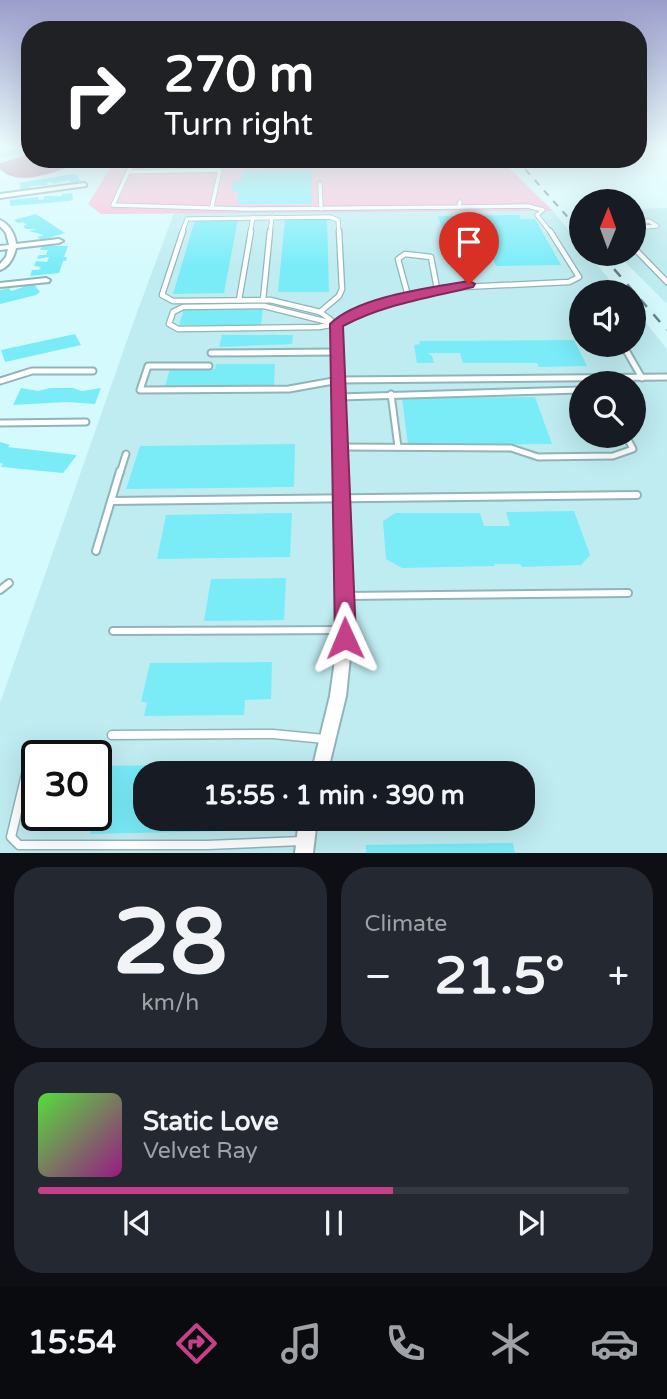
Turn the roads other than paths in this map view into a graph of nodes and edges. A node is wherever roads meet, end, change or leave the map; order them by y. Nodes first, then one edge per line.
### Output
1 (69, 188) edge
2 (121, 188) edge
3 (216, 188) edge
4 (320, 188) edge
5 (0, 196) edge
6 (428, 201) dead end
7 (460, 204) junction
8 (469, 204) dead end
9 (212, 206) junction
10 (430, 207) junction
11 (321, 209) junction
12 (253, 217) junction
13 (272, 217) junction
14 (646, 222) edge
15 (1, 223) edge
16 (646, 227) edge
17 (59, 242) dead end
18 (14, 246) junction
19 (0, 248) edge
20 (460, 255) dead end
21 (646, 260) edge
22 (0, 268) edge
23 (46, 280) dead end
24 (667, 282) edge
25 (469, 284) junction
26 (0, 285) edge
27 (437, 289) junction
28 (408, 296) junction
29 (239, 300) junction
30 (263, 300) junction
31 (320, 312) junction
32 (336, 324) junction
33 (337, 352) junction
34 (211, 353) dead end
35 (209, 366) dead end
36 (93, 371) dead end
37 (667, 377) edge
38 (569, 378) edge
39 (646, 378) edge
40 (339, 380) junction
41 (0, 381) edge
42 (569, 390) edge
43 (391, 394) junction
44 (339, 397) junction
45 (86, 422) dead end
46 (0, 423) edge
47 (341, 447) junction
48 (398, 447) junction
49 (632, 448) edge
50 (126, 454) dead end
51 (637, 495) dead end
52 (342, 497) junction
53 (111, 501) junction
54 (96, 551) dead end
55 (9, 583) dead end
56 (0, 590) edge
57 (628, 593) dead end
58 (345, 596) junction
59 (345, 630) junction
60 (113, 631) dead end
61 (112, 735) dead end
62 (328, 740) junction
63 (322, 761) edge
64 (21, 794) edge
65 (305, 847) edge
66 (88, 849) edge

1 - 5 street
2 - 9 lane
3 - 9 lane
4 - 11 lane
6 - 10 lane
7 - 8 lane
7 - 10 lane
7 - 25 lane
9 - 11 lane
10 - 11 lane
12 - 13 lane
12 - 29 lane
12 - 29 lane
13 - 30 lane
13 - 31 lane
14 - 16 lane
15 - 18 street
17 - 18 street
18 - 19 street
18 - 22 street
20 - 25 lane
21 - 24 lane
23 - 26 street
25 - 27 lane
27 - 28 lane
27 - 28 lane
28 - 32 lane
29 - 30 lane
30 - 31 lane
31 - 32 lane
32 - 32 lane
32 - 33 street
33 - 34 lane
33 - 40 street
35 - 40 lane
36 - 41 lane
37 - 39 lane
38 - 40 lane
40 - 44 street
42 - 43 lane
43 - 44 lane
43 - 48 lane
44 - 47 street
45 - 46 lane
47 - 48 lane
47 - 52 street
48 - 49 lane
50 - 53 lane
51 - 52 lane
52 - 53 lane
52 - 58 street
53 - 54 lane
55 - 56 lane
57 - 58 lane
58 - 59 street
59 - 60 lane
59 - 62 street
61 - 62 lane
62 - 63 street
64 - 66 lane
65 - 66 lane

